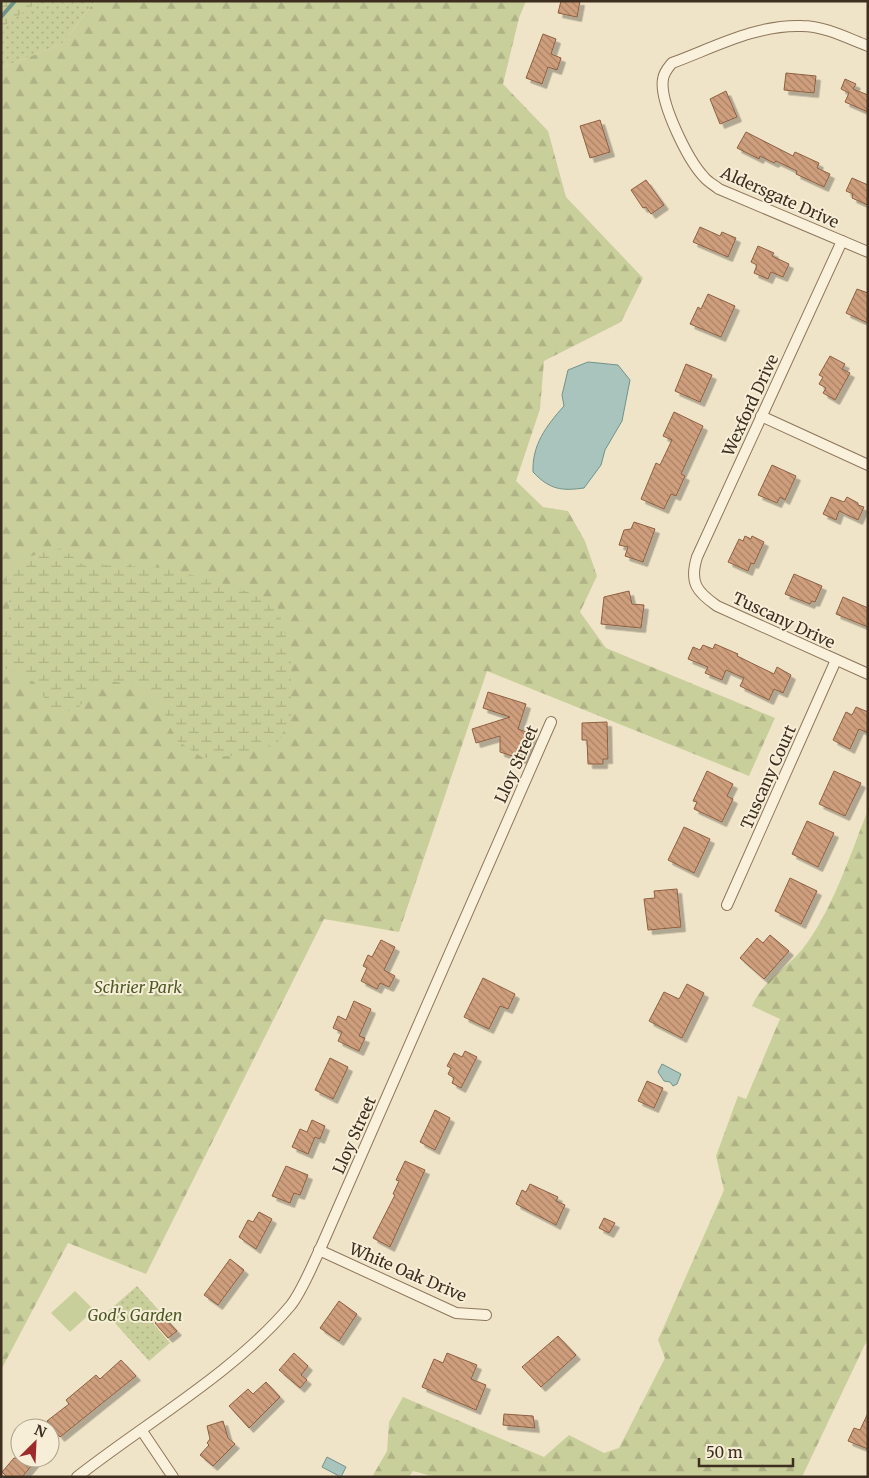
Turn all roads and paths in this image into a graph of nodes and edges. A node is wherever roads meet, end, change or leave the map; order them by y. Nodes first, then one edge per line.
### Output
1 (868, 46) edge
2 (842, 241) junction
3 (868, 252) edge
4 (761, 416) junction
5 (868, 465) edge
6 (695, 584) joint
7 (836, 660) junction
8 (868, 674) edge
9 (550, 722) dead end
10 (727, 906) dead end
11 (319, 1250) junction
12 (486, 1315) dead end
13 (142, 1431) junction
14 (77, 1477) edge
15 (173, 1477) edge

1 - 2 street, Aldersgate Drive
2 - 3 street, Aldersgate Drive
2 - 4 street, Wexford Drive
4 - 5 street
4 - 6 street, Wexford Drive
6 - 7 street, Tuscany Drive
7 - 8 street, Tuscany Drive
7 - 10 street, Tuscany Court
9 - 11 street, Lloy Street
11 - 12 street, White Oak Drive
11 - 13 street, Lloy Street
13 - 14 street, Lloy Street
13 - 15 street

